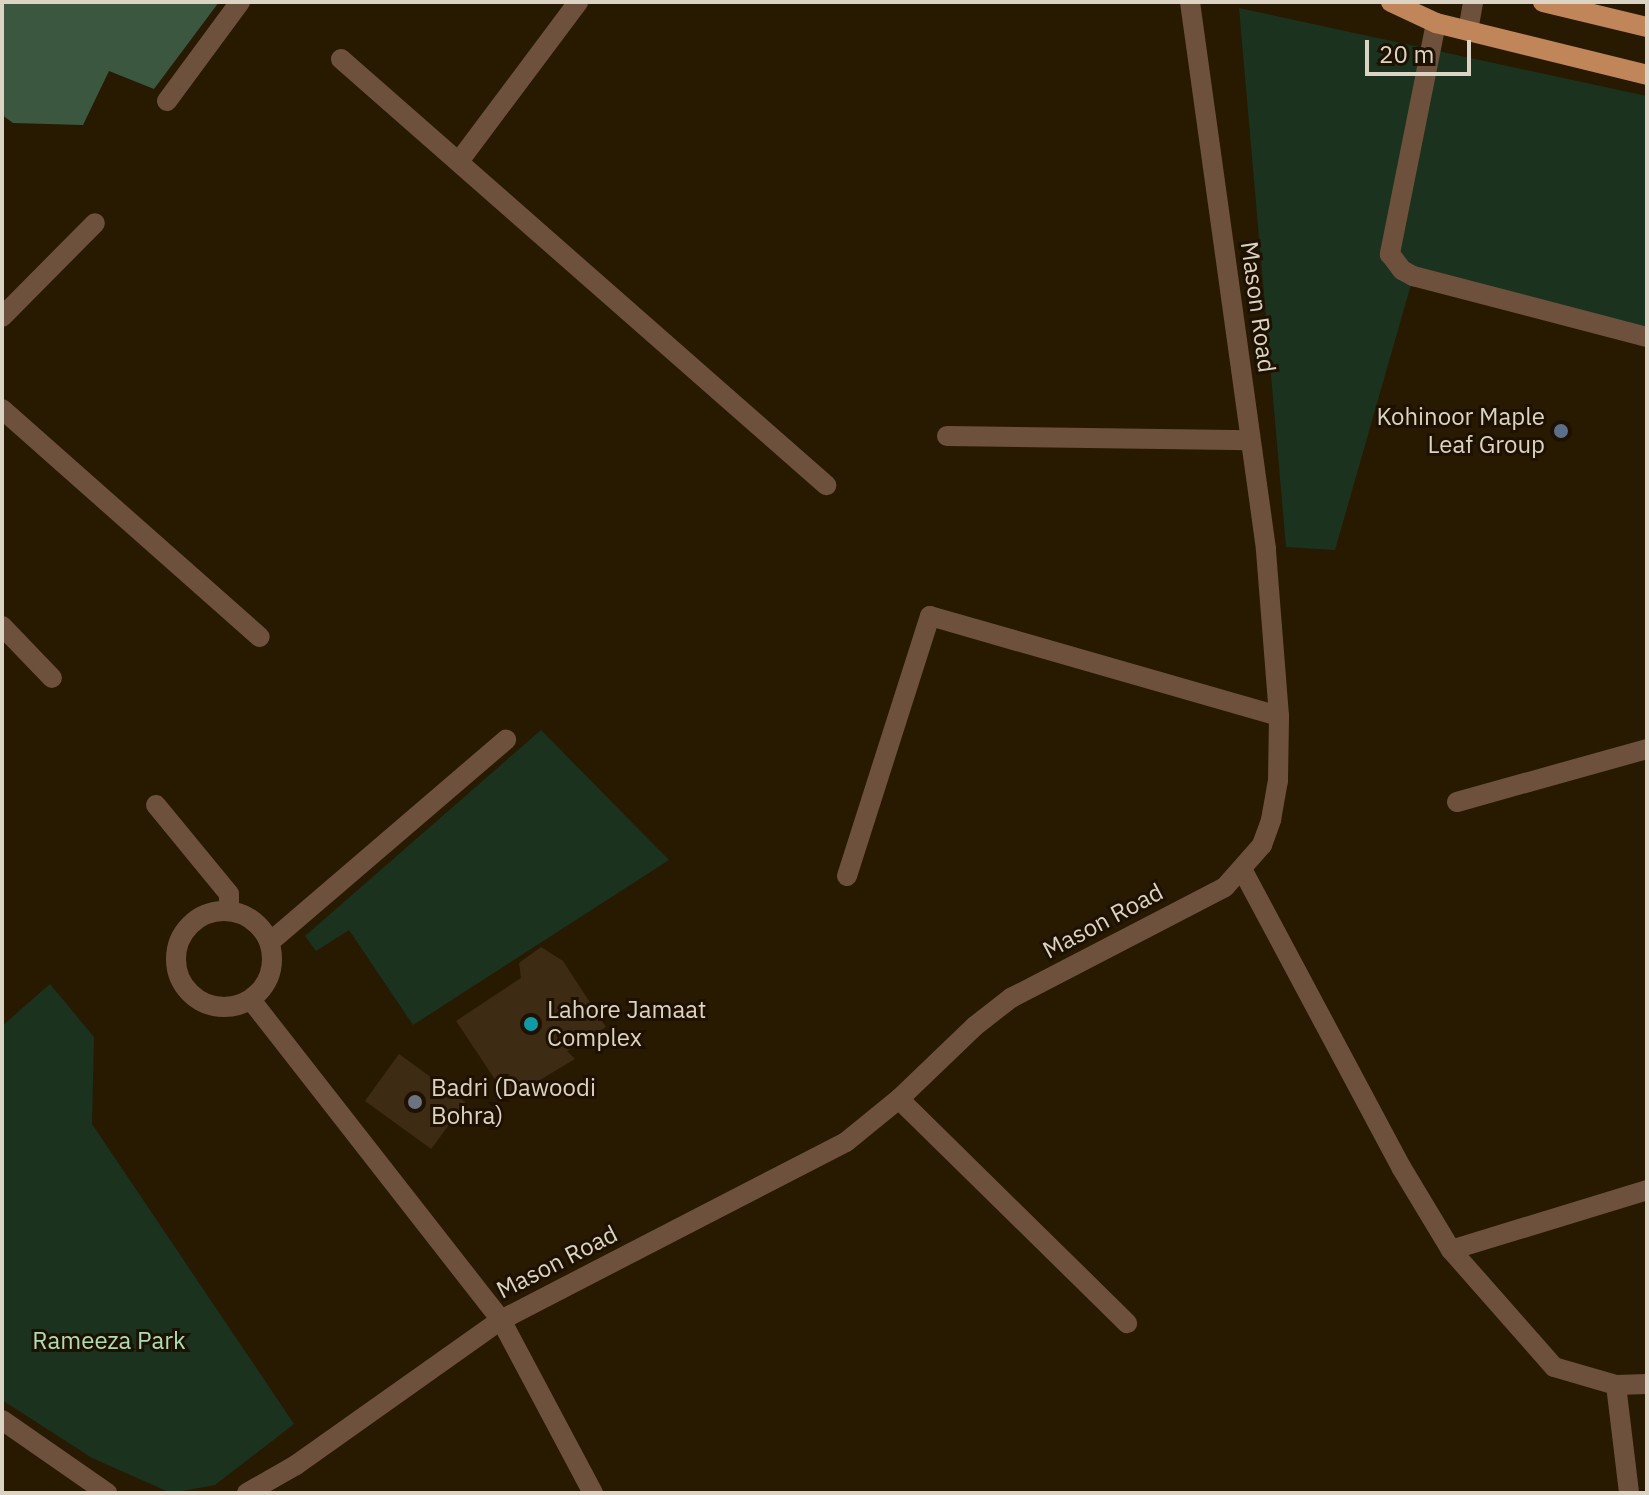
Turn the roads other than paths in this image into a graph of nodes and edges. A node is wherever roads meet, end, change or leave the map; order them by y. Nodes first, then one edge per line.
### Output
1 (240, 2) edge
2 (578, 2) edge
3 (1190, 2) edge
4 (1391, 2) edge
5 (1473, 2) edge
6 (1543, 2) edge
7 (1436, 23) junction
8 (1647, 27) edge
9 (1468, 31) junction
10 (341, 59) dead end
11 (1647, 75) edge
12 (167, 101) dead end
13 (460, 160) junction
14 (95, 223) dead end
15 (2, 317) edge
16 (1647, 337) edge
17 (2, 409) edge
18 (947, 436) dead end
19 (1250, 440) junction
20 (826, 485) dead end
21 (2, 626) edge
22 (260, 637) dead end
23 (52, 678) dead end
24 (1279, 716) junction
25 (506, 740) dead end
26 (1647, 749) edge
27 (1457, 802) dead end
28 (156, 805) dead end
29 (1243, 871) junction
30 (847, 876) dead end
31 (229, 911) junction
32 (270, 942) junction
33 (251, 1000) junction
34 (899, 1099) junction
35 (1647, 1190) edge
36 (1451, 1250) junction
37 (501, 1320) junction
38 (1127, 1323) dead end
39 (1647, 1384) edge
40 (1616, 1385) junction
41 (2, 1420) edge
42 (107, 1493) edge
43 (247, 1493) edge
44 (593, 1493) edge
45 (1629, 1493) edge

1 - 12 street
2 - 13 street
3 - 19 street, Mason Road
4 - 7 main road
5 - 9 street
6 - 8 main road
7 - 9 main road
7 - 16 street
9 - 11 main road
10 - 13 street
13 - 20 street
14 - 15 street
17 - 22 street
18 - 19 street
19 - 24 street, Mason Road
21 - 23 street
24 - 29 street, Mason Road
24 - 30 street
25 - 32 street
26 - 27 street
28 - 31 street
29 - 34 street, Mason Road
29 - 36 street
31 - 32 street
31 - 33 street
32 - 33 street
33 - 37 street
34 - 37 street, Mason Road
34 - 38 street
35 - 36 street
36 - 40 street
37 - 43 street, Mason Road
37 - 44 street
39 - 40 street
40 - 45 street
41 - 42 street

